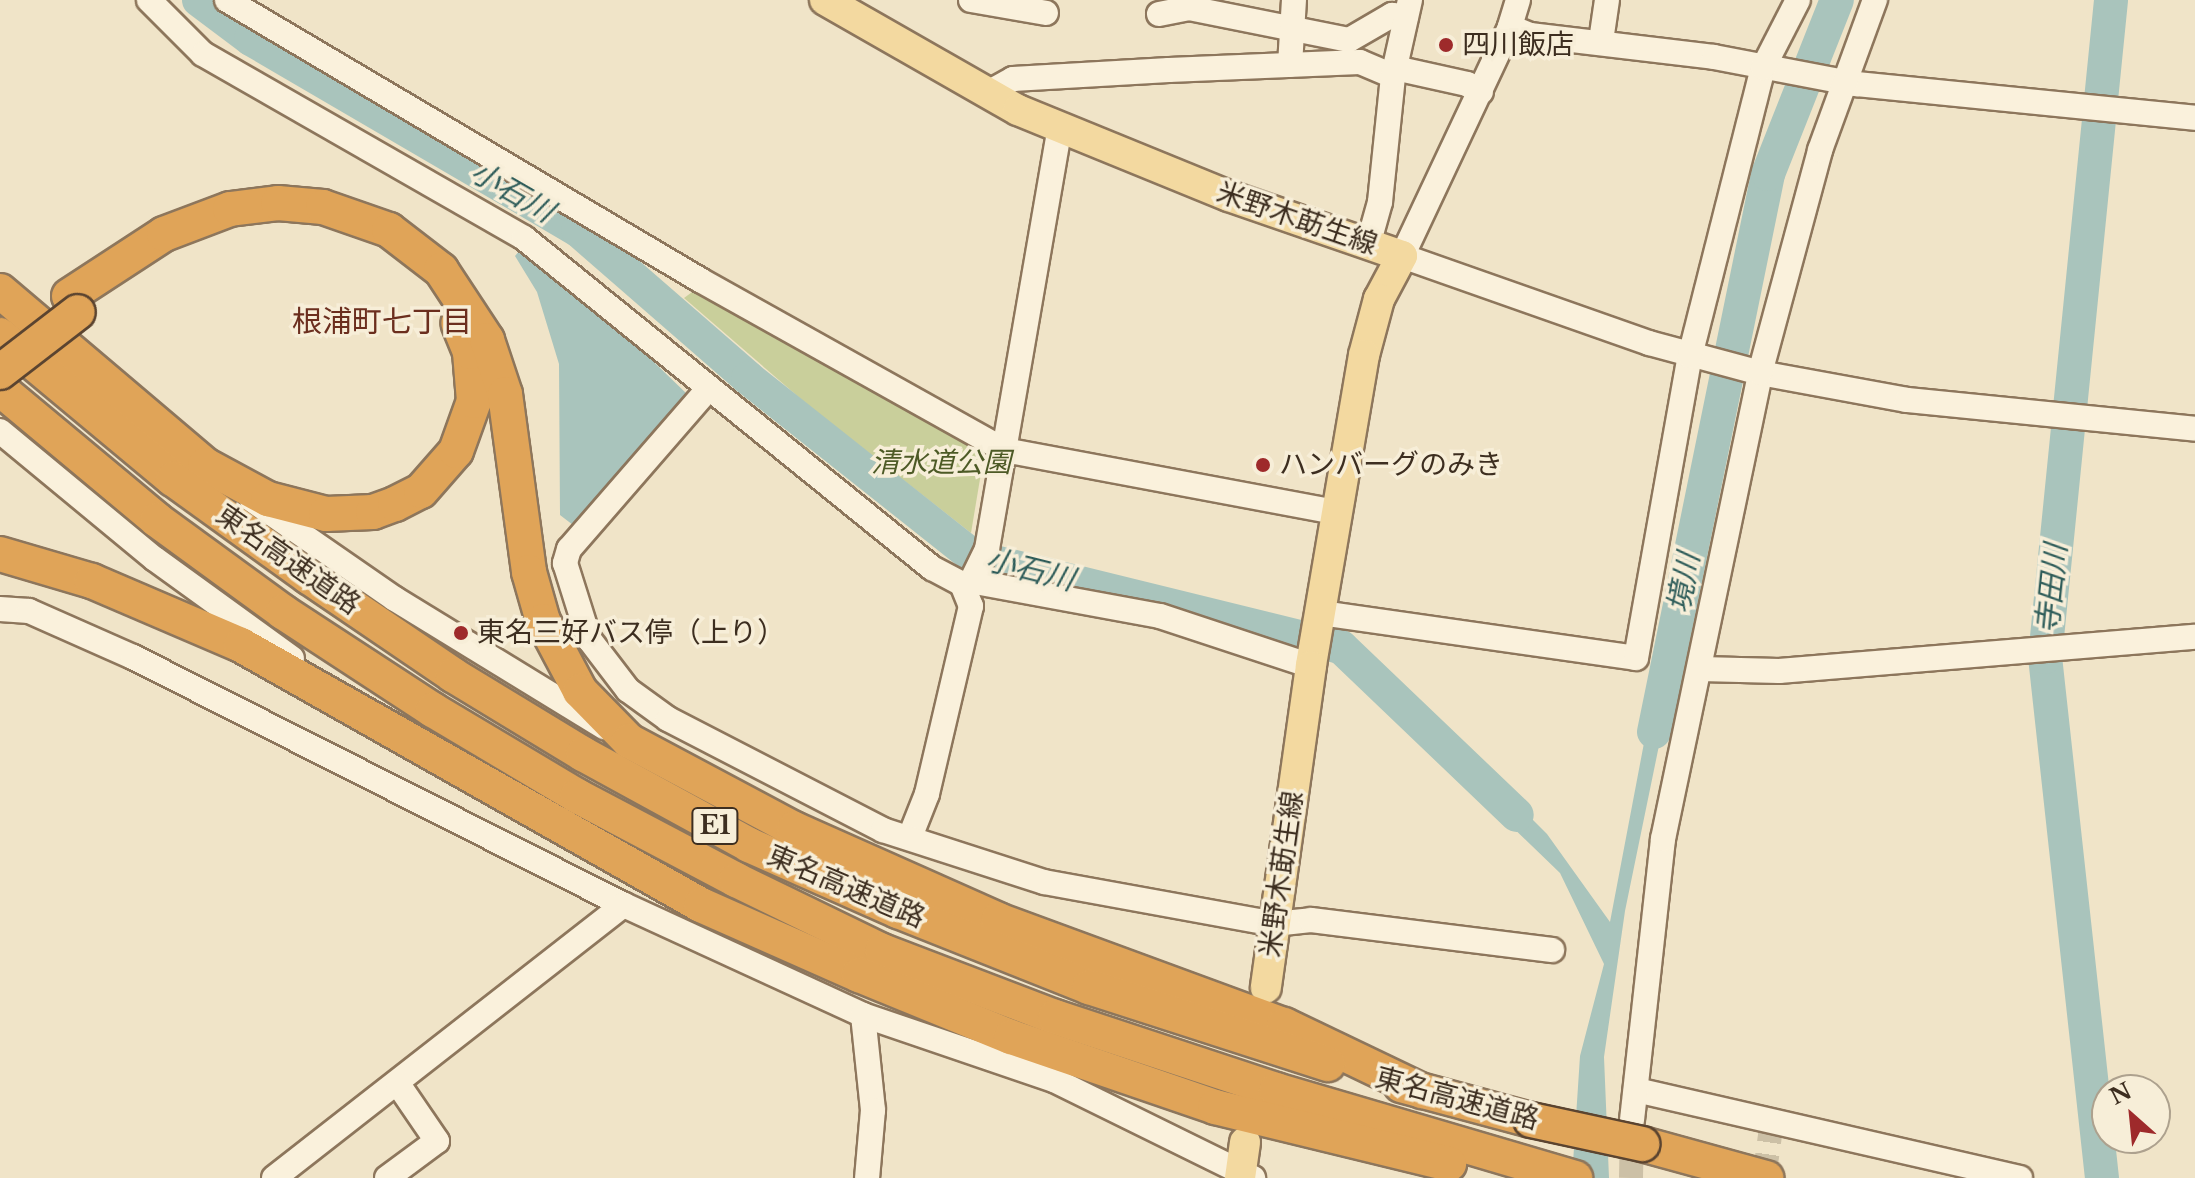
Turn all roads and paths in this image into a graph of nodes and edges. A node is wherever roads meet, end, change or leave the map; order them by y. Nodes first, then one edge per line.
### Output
1 (149, 0) edge
2 (227, 0) edge
3 (825, 0) edge
4 (971, 0) edge
5 (1294, 0) edge
6 (1518, 0) edge
7 (1607, 0) edge
8 (1798, 0) edge
9 (1875, 0) edge
10 (1408, 9) edge
11 (1046, 13) dead end
12 (1159, 14) dead end
13 (1510, 27) junction
14 (1290, 29) junction
15 (1601, 41) junction
16 (1290, 65) junction
17 (1767, 68) junction
18 (1394, 72) junction
19 (1840, 80) junction
20 (1481, 92) junction
21 (986, 94) junction
22 (2195, 118) edge
23 (1060, 127) junction
24 (1368, 245) junction
25 (1402, 256) junction
26 (0, 291) edge
27 (73, 304) junction
28 (0, 335) edge
29 (0, 350) edge
30 (1690, 356) junction
31 (0, 372) edge
32 (1760, 373) junction
33 (709, 388) junction
34 (0, 389) edge
35 (2195, 429) edge
36 (0, 431) edge
37 (1004, 450) junction
38 (205, 465) junction
39 (1336, 512) junction
40 (0, 554) edge
41 (978, 573) junction
42 (0, 609) edge
43 (1320, 616) junction
44 (2195, 637) edge
45 (1311, 665) junction
46 (1701, 669) junction
47 (362, 709) junction
48 (629, 741) junction
49 (910, 837) junction
50 (624, 905) junction
51 (1274, 924) junction
52 (1552, 950) dead end
53 (1266, 988) dead end
54 (863, 1015) junction
55 (398, 1084) junction
56 (1636, 1090) junction
57 (1422, 1091) junction
58 (1637, 1132) junction
59 (1245, 1142) dead end
60 (1523, 1173) edge
61 (1245, 1176) edge
62 (274, 1178) edge
63 (387, 1178) edge
64 (867, 1178) edge
65 (1575, 1178) edge
66 (1766, 1178) edge
67 (2020, 1178) edge

1 - 33 street
2 - 37 street
3 - 21 main road, 米野木莇生線
4 - 11 street
5 - 14 street
6 - 13 street
7 - 15 street
8 - 17 street
9 - 19 street
10 - 14 street
10 - 18 street
12 - 14 street
13 - 15 street
13 - 20 street
14 - 16 street
15 - 17 street
16 - 18 street
16 - 21 street
17 - 19 street
17 - 30 street
18 - 20 street
18 - 24 street
19 - 22 street
19 - 32 street
20 - 25 street
21 - 23 main road, 米野木莇生線
23 - 24 main road, 米野木莇生線
23 - 37 street
24 - 25 main road, 米野木莇生線
25 - 30 street
25 - 39 main road, 米野木莇生線
26 - 38 highway
27 - 29 highway
27 - 31 highway, bridge
27 - 38 highway
27 - 48 highway
28 - 57 highway, 東名高速道路 / E1
30 - 32 street
30 - 43 street
32 - 35 street
32 - 46 street
33 - 41 street
33 - 49 street
34 - 60 highway, 東名高速道路 / E1
36 - 47 street
37 - 39 street
37 - 41 street
38 - 48 street
39 - 43 main road, 米野木莇生線
40 - 47 highway
41 - 45 street
41 - 49 street
42 - 50 street
43 - 45 main road, 米野木莇生線
44 - 46 street
45 - 51 main road, 米野木莇生線
46 - 56 street
47 - 60 highway
48 - 57 highway
49 - 51 street
50 - 54 street
50 - 55 street
51 - 52 street
51 - 53 main road, 米野木莇生線
54 - 61 street
54 - 64 street
55 - 62 street
55 - 63 street
56 - 58 street
56 - 67 street
57 - 58 highway, 東名高速道路 / E1, bridge
58 - 66 highway, 東名高速道路 / E1
59 - 61 main road
60 - 65 highway, 東名高速道路 / E1

